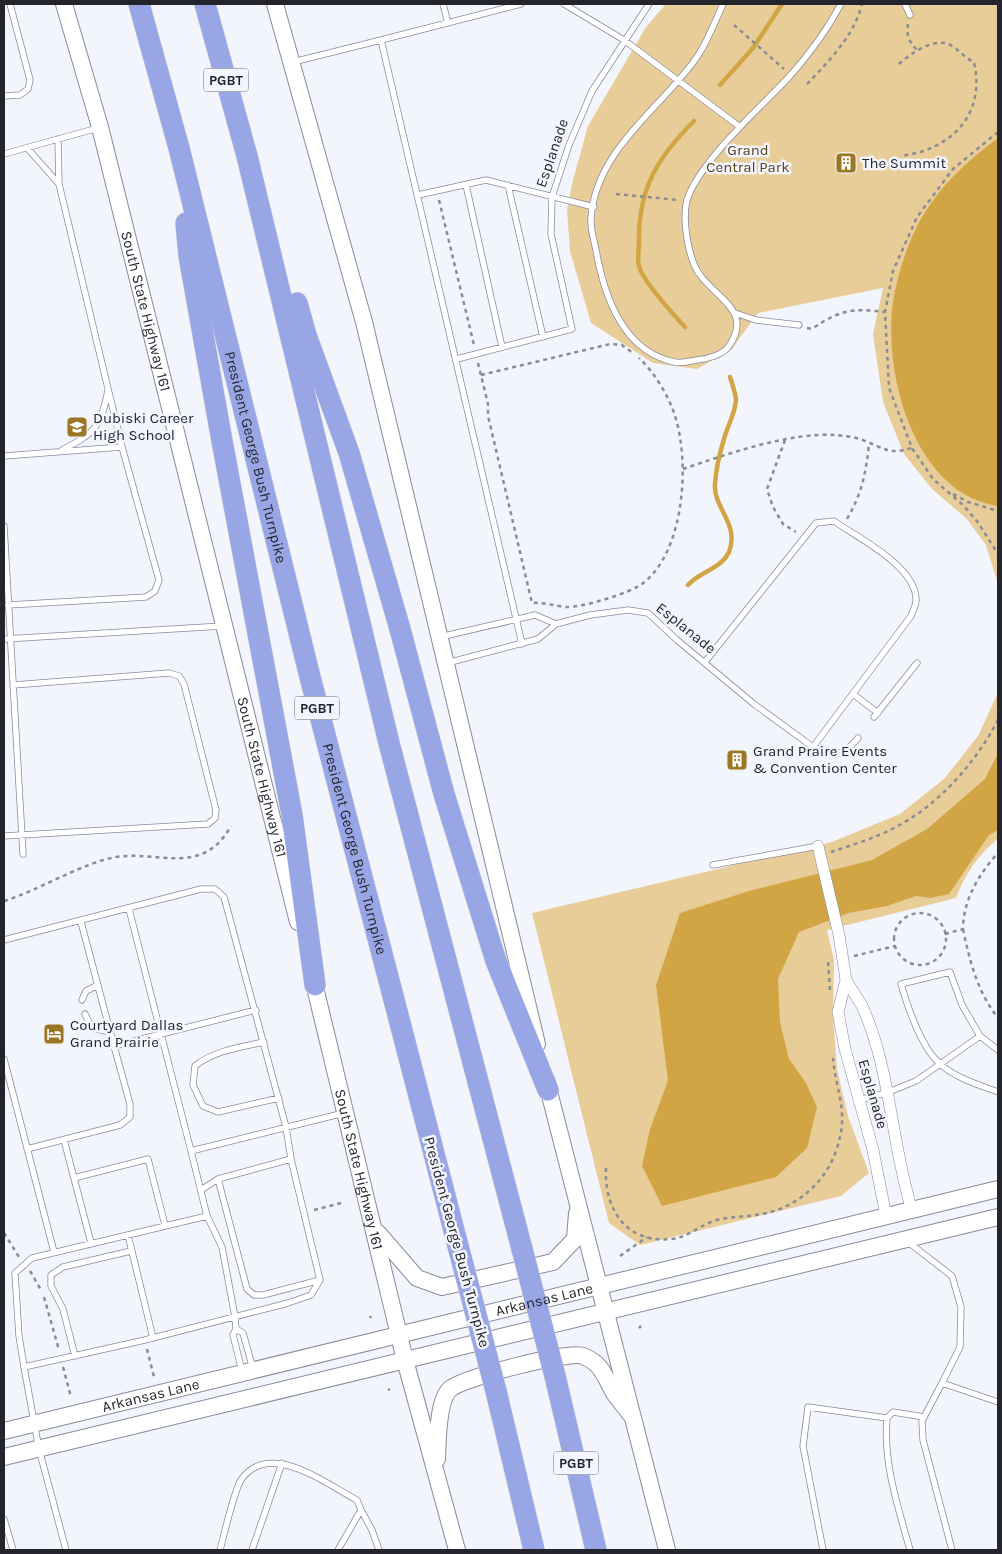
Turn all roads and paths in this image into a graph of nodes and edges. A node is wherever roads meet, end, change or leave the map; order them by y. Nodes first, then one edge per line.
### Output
1 (10, 4) edge
2 (64, 4) edge
3 (139, 4) edge
4 (205, 4) edge
5 (274, 4) edge
6 (443, 4) edge
7 (521, 4) edge
8 (564, 4) edge
9 (649, 4) edge
10 (723, 4) edge
11 (841, 4) edge
12 (862, 4) edge
13 (904, 4) edge
14 (910, 15) joint
15 (448, 23) junction
16 (734, 24) dead end
17 (382, 40) junction
18 (624, 40) junction
19 (917, 50) junction
20 (291, 62) junction
21 (776, 62) dead end
22 (899, 64) dead end
23 (676, 81) junction
24 (808, 84) dead end
25 (4, 96) edge
26 (100, 127) junction
27 (740, 127) junction
28 (998, 132) edge
29 (58, 139) junction
30 (179, 148) junction
31 (28, 149) junction
32 (4, 154) edge
33 (247, 156) junction
34 (900, 156) dead end
35 (60, 184) junction
36 (466, 184) junction
37 (508, 185) junction
38 (437, 191) junction
39 (616, 194) dead end
40 (418, 195) junction
41 (552, 197) junction
42 (687, 202) junction
43 (594, 207) junction
44 (885, 312) junction
45 (735, 313) junction
46 (799, 325) joint
47 (543, 337) junction
48 (502, 348) junction
49 (477, 354) junction
50 (457, 359) junction
51 (481, 374) junction
52 (108, 388) junction
53 (786, 439) junction
54 (869, 443) junction
55 (122, 447) junction
56 (912, 448) junction
57 (59, 451) junction
58 (4, 456) edge
59 (683, 469) junction
60 (949, 493) junction
61 (998, 510) edge
62 (4, 526) edge
63 (842, 527) junction
64 (804, 537) junction
65 (998, 554) edge
66 (8, 605) junction
67 (516, 619) junction
68 (556, 624) junction
69 (225, 626) junction
70 (440, 637) junction
71 (7, 639) edge
72 (522, 644) junction
73 (705, 662) junction
74 (916, 663) dead end
75 (446, 664) junction
76 (12, 685) junction
77 (853, 694) junction
78 (998, 720) edge
79 (858, 738) dead end
80 (813, 747) junction
81 (231, 826) dead end
82 (22, 834) junction
83 (4, 836) edge
84 (819, 851) junction
85 (998, 853) edge
86 (23, 854) dead end
87 (713, 865) dead end
88 (4, 900) edge
89 (129, 909) junction
90 (81, 922) junction
91 (963, 929) junction
92 (945, 934) junction
93 (4, 940) edge
94 (895, 946) junction
95 (842, 958) junction
96 (846, 980) junction
97 (98, 985) junction
98 (315, 985) junction
99 (830, 992) dead end
100 (82, 1000) dead end
101 (256, 1010) junction
102 (85, 1014) dead end
103 (998, 1018) edge
104 (110, 1032) junction
105 (161, 1034) junction
106 (980, 1036) junction
107 (264, 1042) junction
108 (114, 1046) junction
109 (998, 1050) edge
110 (833, 1051) dead end
111 (4, 1059) edge
112 (939, 1063) junction
113 (548, 1090) junction
114 (998, 1092) edge
115 (886, 1093) junction
116 (279, 1098) junction
117 (859, 1100) junction
118 (346, 1112) junction
119 (286, 1127) junction
120 (64, 1140) junction
121 (27, 1149) junction
122 (191, 1151) junction
123 (291, 1159) junction
124 (606, 1168) dead end
125 (74, 1178) junction
126 (218, 1178) junction
127 (998, 1189) edge
128 (201, 1190) junction
129 (578, 1198) junction
130 (341, 1203) dead end
131 (314, 1210) dead end
132 (912, 1210) junction
133 (207, 1216) junction
134 (886, 1216) junction
135 (998, 1217) edge
136 (165, 1225) junction
137 (375, 1229) junction
138 (4, 1233) edge
139 (128, 1235) junction
140 (647, 1238) junction
141 (906, 1240) junction
142 (91, 1243) junction
143 (131, 1251) junction
144 (54, 1252) junction
145 (18, 1255) dead end
146 (622, 1256) dead end
147 (29, 1269) dead end
148 (320, 1280) junction
149 (601, 1285) junction
150 (608, 1313) junction
151 (235, 1317) junction
152 (236, 1329) junction
153 (400, 1335) junction
154 (153, 1338) junction
155 (145, 1340) junction
156 (58, 1350) dead end
157 (75, 1356) junction
158 (405, 1360) junction
159 (24, 1368) junction
160 (64, 1368) dead end
161 (248, 1372) junction
162 (154, 1377) dead end
163 (942, 1383) junction
164 (71, 1397) dead end
165 (998, 1402) edge
166 (924, 1417) junction
167 (887, 1418) junction
168 (634, 1420) junction
169 (34, 1424) junction
170 (4, 1431) edge
171 (39, 1449) junction
172 (4, 1457) edge
173 (282, 1463) junction
174 (436, 1473) junction
175 (361, 1510) junction
176 (4, 1519) edge
177 (13, 1550) edge
178 (66, 1550) edge
179 (220, 1550) edge
180 (252, 1550) edge
181 (338, 1550) edge
182 (379, 1550) edge
183 (457, 1550) edge
184 (534, 1550) edge
185 (596, 1550) edge
186 (668, 1550) edge
187 (822, 1550) edge
188 (910, 1550) edge
189 (952, 1550) edge

1 - 25 lane
2 - 26 main road, South State Highway 161
3 - 30 highway, President George Bush Turnpike / PGBT
4 - 33 highway, PGBT
5 - 20 main road
6 - 15 lane
7 - 15 lane
8 - 18 lane
9 - 18 lane, Esplanade
10 - 23 lane
11 - 27 lane
12 - 24 path
13 - 14 lane
14 - 19 path
15 - 17 lane
16 - 21 path
17 - 20 lane
17 - 40 lane
18 - 23 lane
18 - 41 lane, Esplanade
19 - 22 path
19 - 34 path
20 - 70 main road
23 - 27 lane
23 - 43 lane
26 - 29 lane
26 - 69 main road, South State Highway 161
27 - 42 lane
28 - 44 path
29 - 31 lane
29 - 35 lane
30 - 98 highway
30 - 184 highway, President George Bush Turnpike / PGBT, bridge
31 - 32 lane
31 - 35 lane
33 - 113 highway
33 - 185 highway, PGBT, bridge
35 - 52 lane
36 - 37 lane
36 - 38 lane
36 - 48 lane
37 - 41 lane
37 - 47 lane
38 - 40 lane
38 - 49 path
39 - 42 path
40 - 50 lane
41 - 43 lane
41 - 47 lane, Esplanade
42 - 45 lane
43 - 45 lane
44 - 46 path
44 - 56 path
45 - 46 lane
47 - 48 lane
48 - 49 lane
49 - 50 lane
49 - 51 path
50 - 67 lane
51 - 59 path
51 - 59 path
52 - 55 lane
52 - 57 lane
53 - 54 path
53 - 59 path
53 - 64 path
54 - 56 path
54 - 63 path
55 - 57 lane
55 - 66 lane
56 - 60 path
57 - 58 lane
60 - 61 path
60 - 65 path
62 - 66 lane
63 - 64 lane
63 - 77 lane
64 - 73 lane
66 - 71 lane
67 - 68 lane
67 - 70 lane
67 - 72 lane
68 - 72 lane
68 - 73 lane, Esplanade
69 - 71 lane
69 - 98 main road, South State Highway 161
70 - 75 main road
71 - 76 lane
72 - 75 lane
73 - 80 lane, Esplanade
74 - 77 lane
75 - 113 main road
76 - 82 lane
76 - 82 lane
77 - 80 lane
78 - 84 path
79 - 80 lane, Esplanade
81 - 88 path
82 - 83 lane
82 - 86 lane
84 - 87 lane
84 - 95 street, Esplanade
85 - 91 path
89 - 90 lane
89 - 101 lane
89 - 105 lane
90 - 93 lane
90 - 97 lane
91 - 92 path
91 - 103 path
92 - 94 path
92 - 94 path
94 - 95 path
95 - 96 street, Esplanade
95 - 99 path
96 - 115 street, Esplanade
96 - 117 street, Esplanade
97 - 100 lane
97 - 104 lane
98 - 118 main road, South State Highway 161
101 - 105 lane
101 - 107 lane
102 - 104 lane
104 - 108 lane
105 - 108 lane
105 - 122 lane
106 - 109 lane
106 - 112 lane
106 - 112 lane
107 - 116 lane
107 - 116 lane
108 - 120 lane
110 - 140 path
111 - 121 lane
112 - 114 lane
112 - 115 lane
113 - 129 main road
115 - 117 lane
115 - 132 street, Esplanade
116 - 119 lane
117 - 134 street, Esplanade
118 - 119 lane
118 - 137 main road, South State Highway 161
119 - 122 lane
119 - 123 lane
120 - 121 lane
120 - 125 lane
121 - 144 lane
122 - 128 lane
123 - 126 lane
123 - 148 lane
124 - 140 path
125 - 136 lane
125 - 142 lane
126 - 128 lane
126 - 148 lane
127 - 132 main road, Arkansas Lane
128 - 133 lane
129 - 137 main road
129 - 149 main road
130 - 131 path
132 - 134 main road, Arkansas Lane
132 - 141 main road
133 - 136 lane
133 - 151 lane
134 - 141 main road
134 - 149 main road, Arkansas Lane
135 - 141 main road, Arkansas Lane
136 - 139 lane
137 - 153 main road, South State Highway 161
138 - 145 path
139 - 142 lane
139 - 143 lane
140 - 146 path
141 - 150 main road, Arkansas Lane
141 - 163 lane
142 - 144 lane
143 - 154 lane
143 - 157 lane
144 - 159 lane
147 - 156 path
148 - 151 lane
149 - 150 main road
149 - 153 main road, Arkansas Lane
150 - 158 main road, Arkansas Lane
150 - 168 main road
151 - 152 lane
151 - 154 lane
152 - 161 lane
152 - 161 lane
153 - 158 main road, South State Highway 161
153 - 161 main road, Arkansas Lane
154 - 155 lane
155 - 157 lane
155 - 162 path
157 - 159 lane
158 - 171 main road, Arkansas Lane
158 - 174 main road, South State Highway 161
159 - 169 lane
160 - 164 path
161 - 169 main road, Arkansas Lane
163 - 165 lane
163 - 166 lane
166 - 167 lane
166 - 189 lane
167 - 187 lane
167 - 188 lane
168 - 174 main road
168 - 186 main road
169 - 170 main road, Arkansas Lane
169 - 171 lane
171 - 172 main road, Arkansas Lane
171 - 178 lane
173 - 175 lane
173 - 179 lane
173 - 180 lane
174 - 183 main road, South State Highway 161
175 - 181 lane
175 - 182 lane
176 - 177 lane

